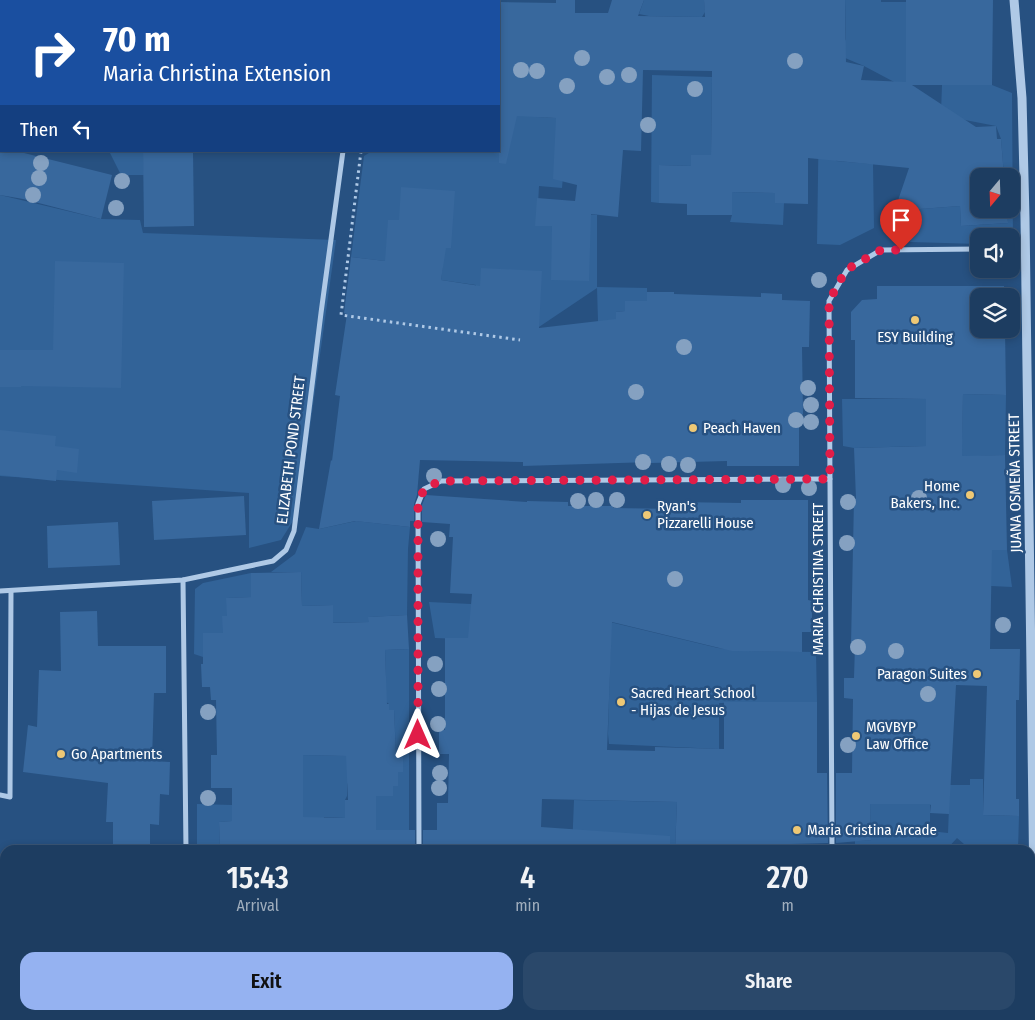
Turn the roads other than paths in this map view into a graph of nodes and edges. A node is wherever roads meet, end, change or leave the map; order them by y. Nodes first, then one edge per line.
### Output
1 (1014, 0) edge
2 (343, 152) edge
3 (1030, 248) edge
4 (970, 249) edge
5 (830, 479) junction
6 (183, 580) junction
7 (0, 591) edge
8 (11, 591) junction
9 (0, 795) edge
10 (186, 845) edge
11 (419, 845) edge
12 (832, 845) edge
13 (1034, 845) edge

1 - 3 street, JUANA OSMEÑA STREET
2 - 6 street, ELIZABETH POND STREET
3 - 13 street, JUANA OSMEÑA STREET
4 - 5 street, MARIA CHRISTINA STREET
5 - 11 street
5 - 12 street, MARIA CHRISTINA STREET
6 - 8 street, ELIZABETH POND STREET
6 - 10 street
7 - 8 street, ELIZABETH POND STREET
8 - 9 street

